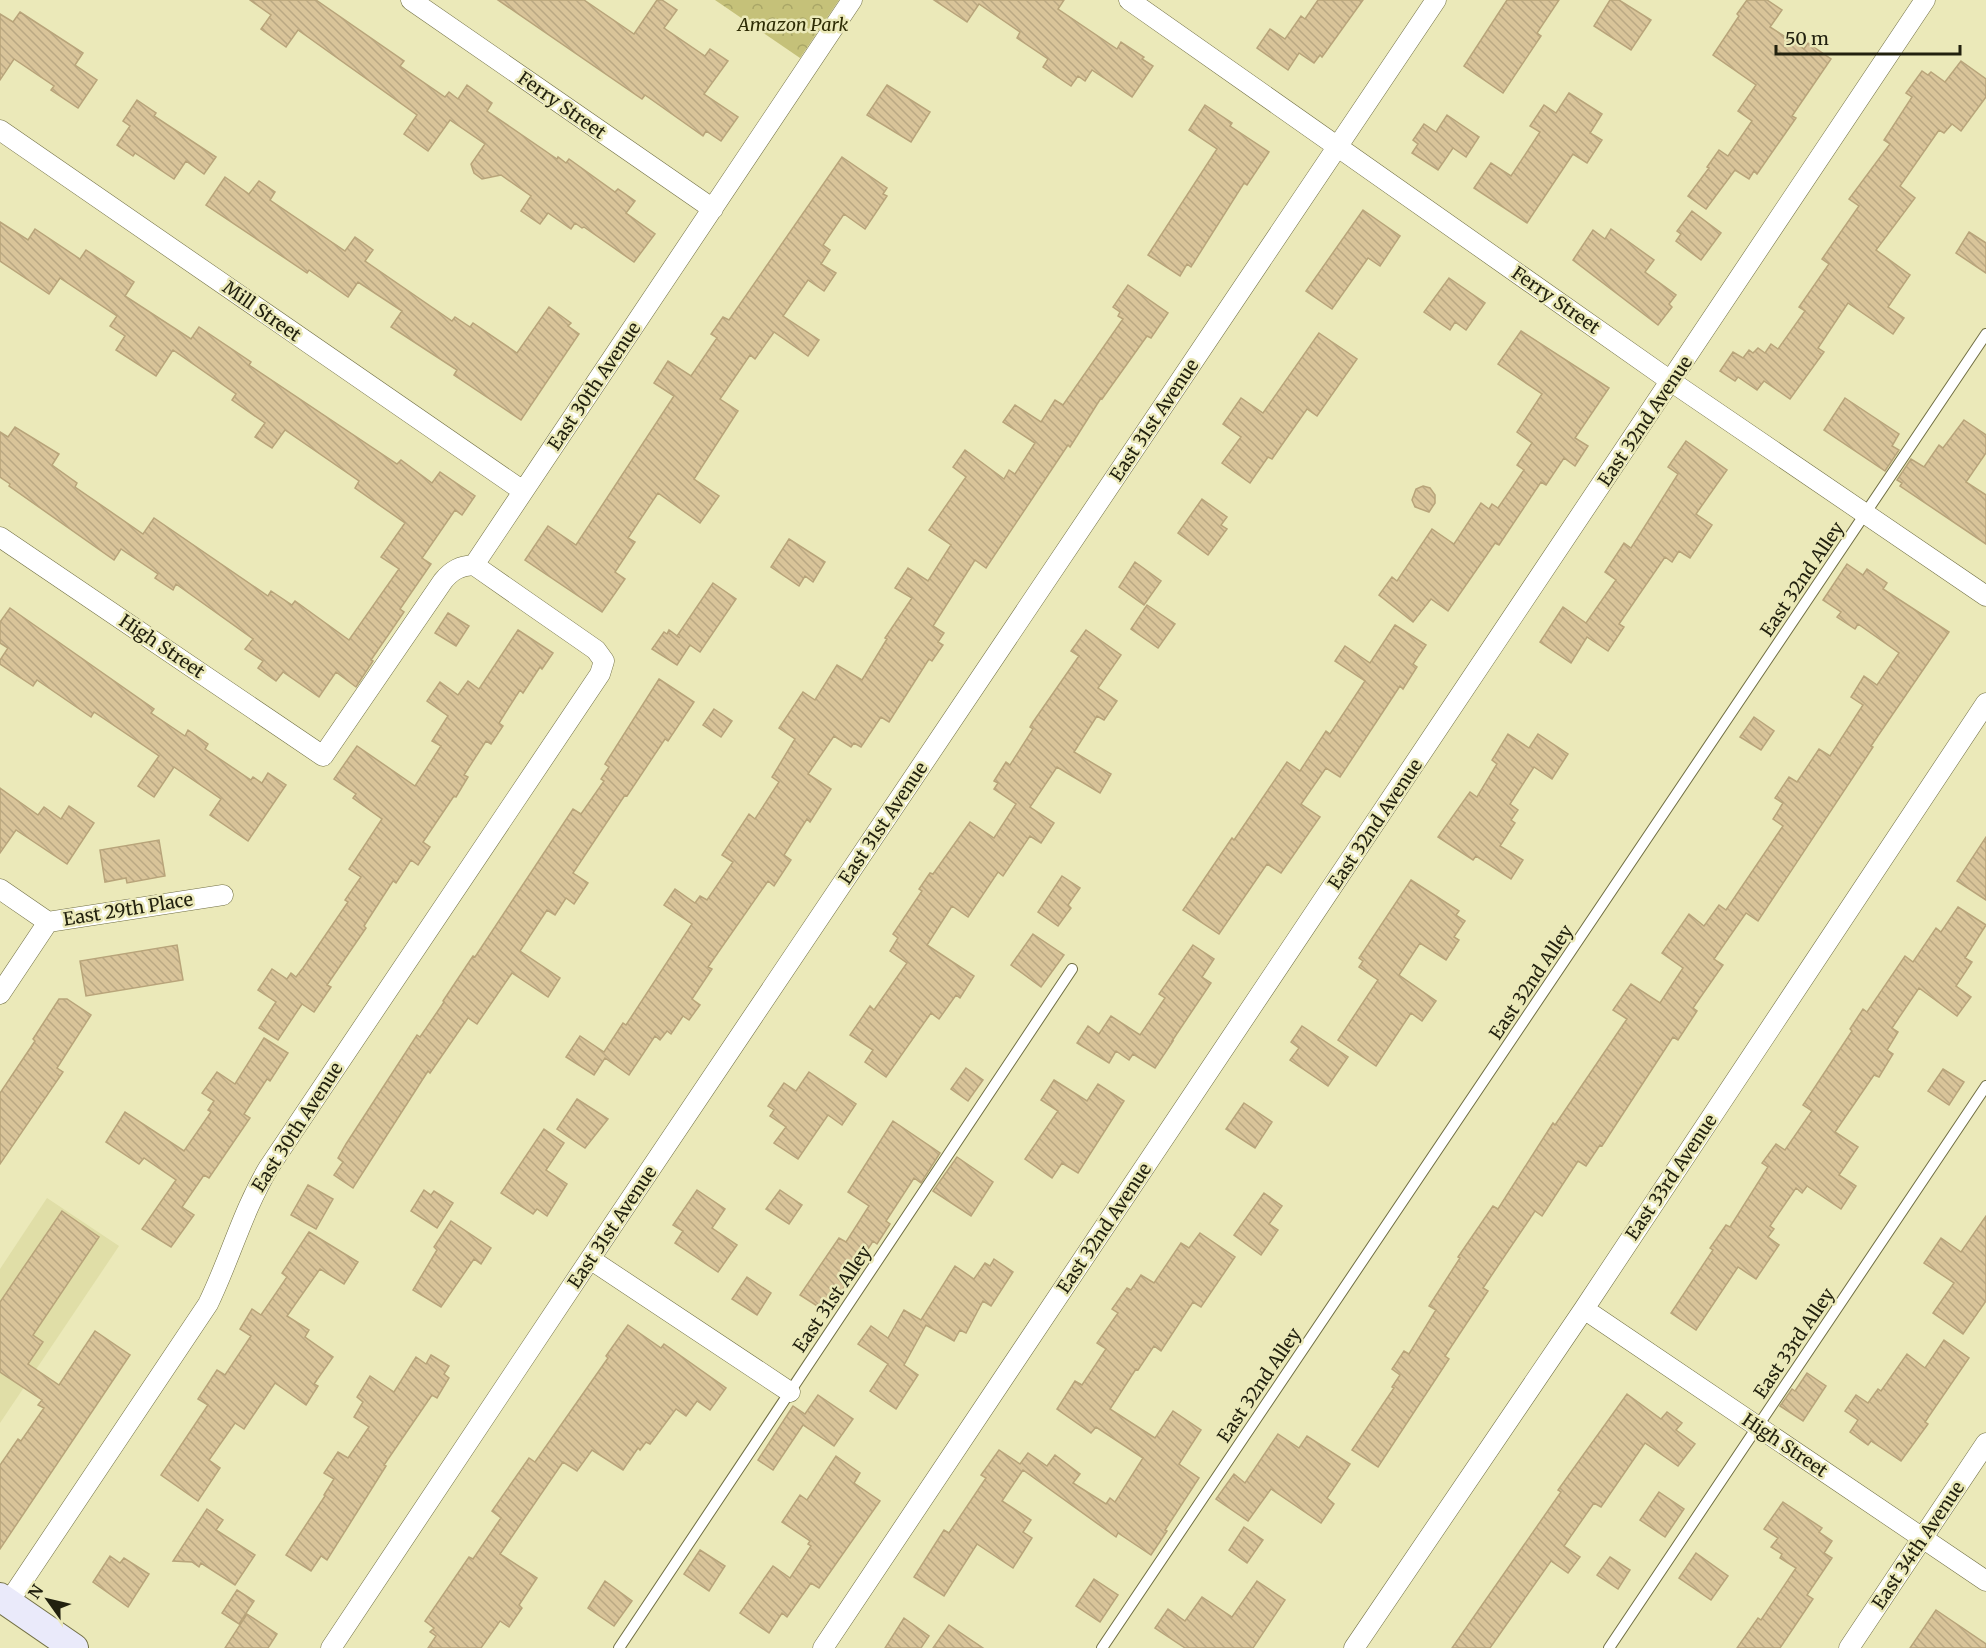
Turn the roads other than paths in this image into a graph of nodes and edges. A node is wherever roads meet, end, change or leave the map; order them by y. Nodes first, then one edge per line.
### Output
1 (411, 0) edge
2 (852, 0) edge
3 (1129, 0) edge
4 (1436, 0) edge
5 (1925, 0) edge
6 (0, 130) edge
7 (1338, 146) junction
8 (713, 209) junction
9 (1986, 334) edge
10 (1672, 382) junction
11 (523, 491) junction
12 (1866, 513) junction
13 (0, 537) edge
14 (474, 565) junction
15 (1986, 596) edge
16 (1986, 703) edge
17 (0, 889) edge
18 (223, 895) dead end
19 (48, 922) junction
20 (1072, 969) dead end
21 (0, 994) edge
22 (1986, 1086) edge
23 (590, 1259) junction
24 (1584, 1309) junction
25 (790, 1392) junction
26 (1758, 1426) junction
27 (1986, 1443) edge
28 (1923, 1538) junction
29 (1986, 1581) edge
30 (4, 1600) edge
31 (74, 1648) edge
32 (331, 1648) edge
33 (619, 1648) edge
34 (823, 1648) edge
35 (1102, 1648) edge
36 (1354, 1648) edge
37 (1609, 1648) edge
38 (1849, 1648) edge

1 - 8 street, Ferry Street
2 - 8 street, East 30th Avenue
3 - 7 street, Ferry Street
4 - 7 street, East 31st Avenue
5 - 10 street, East 32nd Avenue
6 - 11 street, Mill Street
7 - 10 street, Ferry Street
7 - 23 street, East 31st Avenue
8 - 11 street, East 30th Avenue
9 - 12 lane, East 32nd Alley
10 - 12 street, Ferry Street
10 - 34 street, East 32nd Avenue
11 - 14 street, East 30th Avenue
12 - 15 street, Ferry Street
12 - 35 lane, East 32nd Alley
13 - 14 street, High Street
14 - 30 street, East 30th Avenue
16 - 24 street, East 33rd Avenue
17 - 19 street
18 - 19 street, East 29th Place
19 - 21 street, East 29th Place
20 - 25 lane, East 31st Alley
22 - 26 lane, East 33rd Alley
23 - 25 street
23 - 32 street, East 31st Avenue
24 - 26 street, High Street
24 - 36 street, East 33rd Avenue
25 - 33 lane, East 31st Alley
26 - 28 street, High Street
26 - 37 lane, East 33rd Alley
27 - 28 street, East 34th Avenue
28 - 29 street, High Street
28 - 38 street, East 34th Avenue
30 - 31 main road

